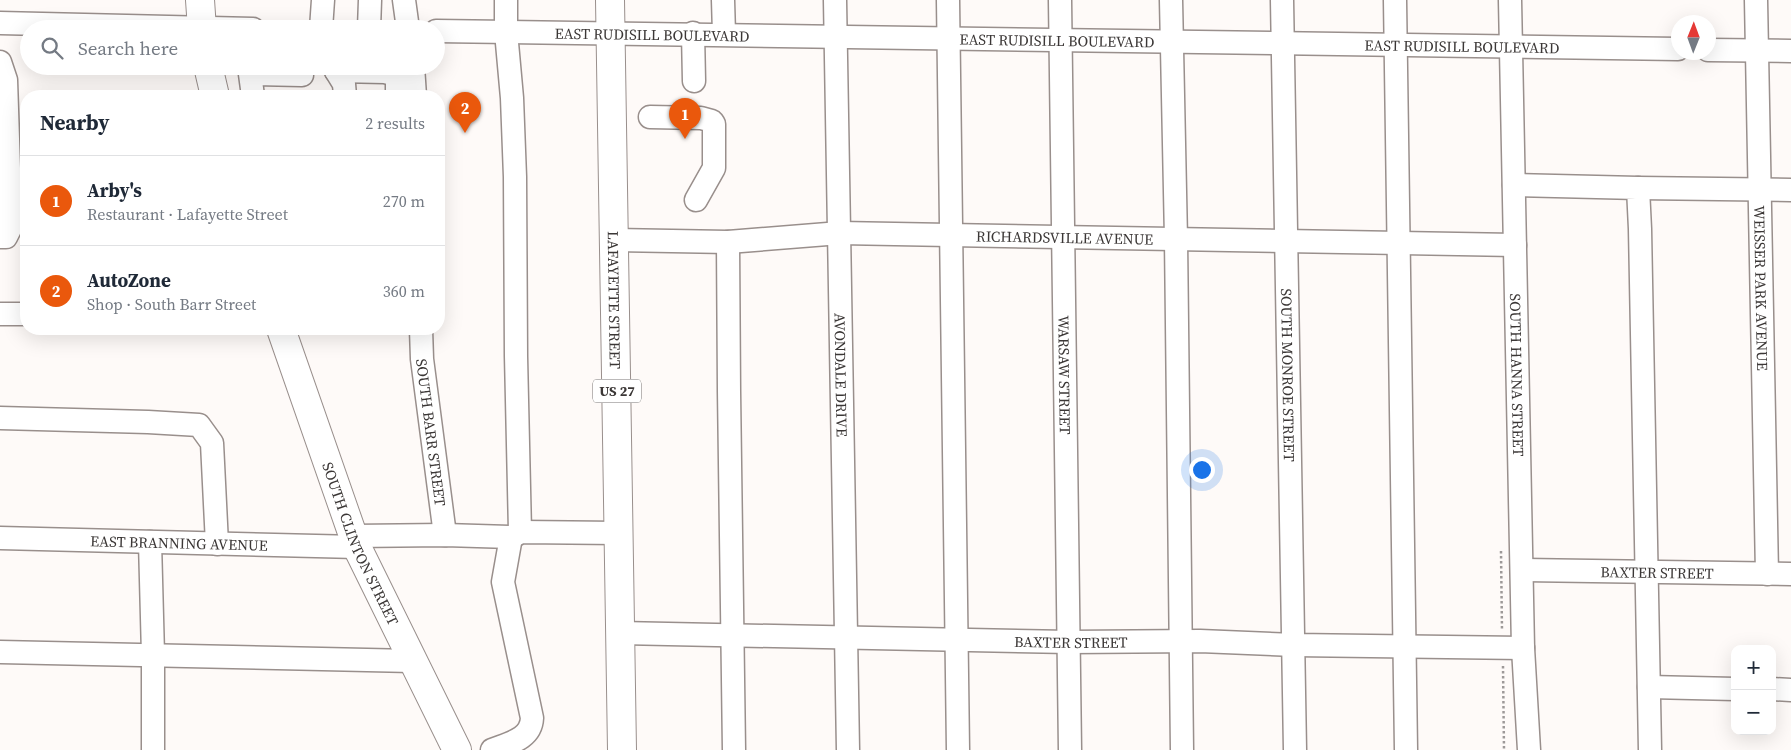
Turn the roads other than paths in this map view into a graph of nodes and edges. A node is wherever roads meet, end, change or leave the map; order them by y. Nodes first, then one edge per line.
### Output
1 (200, 0) edge
2 (323, 0) edge
3 (370, 0) edge
4 (404, 0) edge
5 (506, 0) edge
6 (610, 0) edge
7 (723, 0) edge
8 (835, 0) edge
9 (948, 0) edge
10 (1060, 0) edge
11 (1171, 0) edge
12 (1282, 0) edge
13 (1395, 0) edge
14 (1510, 0) edge
15 (1756, 0) edge
16 (201, 20) edge
17 (322, 20) edge
18 (369, 20) edge
19 (407, 20) edge
20 (0, 23) edge
21 (20, 23) edge
22 (445, 31) edge
23 (506, 32) junction
24 (610, 32) junction
25 (693, 34) junction
26 (724, 34) junction
27 (836, 36) junction
28 (948, 37) junction
29 (1061, 39) junction
30 (1172, 42) junction
31 (1283, 42) junction
32 (1395, 45) junction
33 (1511, 46) junction
34 (1671, 49) edge
35 (1716, 50) edge
36 (1757, 50) junction
37 (1791, 50) edge
38 (210, 75) edge
39 (250, 75) edge
40 (339, 75) edge
41 (394, 75) edge
42 (414, 75) edge
43 (2, 78) edge
44 (694, 81) dead end
45 (214, 90) edge
46 (252, 90) edge
47 (344, 90) edge
48 (397, 90) edge
49 (415, 90) edge
50 (650, 117) dead end
51 (0, 156) edge
52 (1514, 185) junction
53 (1638, 188) junction
54 (1760, 189) junction
55 (1791, 190) edge
56 (0, 197) edge
57 (696, 200) dead end
58 (0, 218) edge
59 (840, 233) junction
60 (951, 236) junction
61 (0, 237) edge
62 (1063, 238) junction
63 (1176, 239) junction
64 (615, 240) junction
65 (1287, 241) junction
66 (728, 242) junction
67 (1398, 243) junction
68 (1515, 245) junction
69 (0, 314) edge
70 (20, 314) edge
71 (283, 335) edge
72 (421, 335) edge
73 (0, 418) edge
74 (618, 533) junction
75 (445, 535) junction
76 (516, 535) junction
77 (0, 538) edge
78 (355, 541) junction
79 (150, 542) junction
80 (217, 544) junction
81 (1522, 570) junction
82 (1646, 572) junction
83 (1767, 574) junction
84 (1791, 574) edge
85 (620, 633) junction
86 (732, 635) junction
87 (846, 637) junction
88 (956, 640) junction
89 (1181, 641) junction
90 (1069, 642) junction
91 (1294, 645) junction
92 (1404, 646) junction
93 (1523, 648) junction
94 (0, 652) edge
95 (153, 655) junction
96 (412, 660) junction
97 (1649, 687) junction
98 (1731, 689) edge
99 (1776, 689) edge
100 (1791, 690) edge
101 (153, 750) edge
102 (457, 750) edge
103 (492, 750) edge
104 (622, 750) edge
105 (734, 750) edge
106 (848, 750) edge
107 (958, 750) edge
108 (1070, 750) edge
109 (1182, 750) edge
110 (1295, 750) edge
111 (1406, 750) edge
112 (1529, 750) edge
113 (1650, 750) edge

1 - 16 highway
2 - 17 street
3 - 18 street
4 - 19 street
5 - 23 street
6 - 24 highway, LAFAYETTE STREET / US 27
7 - 26 street
8 - 27 street, AVONDALE DRIVE
9 - 28 street
10 - 29 street, WARSAW STREET
11 - 30 street
12 - 31 street, SOUTH MONROE STREET
13 - 32 street
14 - 33 street, SOUTH HANNA STREET
15 - 36 street, WEISSER PARK AVENUE
20 - 21 street
22 - 23 street, EAST RUDISILL BOULEVARD
23 - 24 street, EAST RUDISILL BOULEVARD
23 - 76 street
24 - 25 street, EAST RUDISILL BOULEVARD
24 - 64 highway, LAFAYETTE STREET / US 27
25 - 26 street, EAST RUDISILL BOULEVARD
25 - 44 street
26 - 27 street, EAST RUDISILL BOULEVARD
27 - 28 street, EAST RUDISILL BOULEVARD
27 - 59 street, AVONDALE DRIVE
28 - 29 street, EAST RUDISILL BOULEVARD
28 - 60 street
29 - 30 street, EAST RUDISILL BOULEVARD
29 - 62 street, WARSAW STREET
30 - 31 street, EAST RUDISILL BOULEVARD
30 - 63 street
31 - 32 street, EAST RUDISILL BOULEVARD
31 - 65 street, SOUTH MONROE STREET
32 - 33 street, EAST RUDISILL BOULEVARD
32 - 67 street
33 - 34 street, EAST RUDISILL BOULEVARD
33 - 52 street, SOUTH HANNA STREET
35 - 36 street
36 - 37 street
36 - 54 street, WEISSER PARK AVENUE
38 - 45 highway
39 - 46 street
40 - 47 street
41 - 48 street
42 - 49 street
43 - 61 street
50 - 57 street
51 - 56 street
52 - 53 street
52 - 68 street, SOUTH HANNA STREET
53 - 54 street
53 - 82 street
54 - 55 street
54 - 83 street, WEISSER PARK AVENUE
56 - 58 street
59 - 60 street, RICHARDSVILLE AVENUE
59 - 66 street, RICHARDSVILLE AVENUE
59 - 87 street, AVONDALE DRIVE
60 - 62 street, RICHARDSVILLE AVENUE
60 - 88 street
62 - 63 street, RICHARDSVILLE AVENUE
62 - 90 street, WARSAW STREET
63 - 65 street, RICHARDSVILLE AVENUE
63 - 89 street
64 - 66 street, RICHARDSVILLE AVENUE
64 - 74 highway, LAFAYETTE STREET / US 27
65 - 67 street, RICHARDSVILLE AVENUE
65 - 91 street, SOUTH MONROE STREET
66 - 86 street
67 - 68 street, RICHARDSVILLE AVENUE
67 - 92 street
68 - 81 street, SOUTH HANNA STREET
69 - 70 street
71 - 78 highway, SOUTH CLINTON STREET
72 - 75 street, SOUTH BARR STREET
73 - 80 street
74 - 76 street, EAST BRANNING AVENUE
74 - 85 highway, LAFAYETTE STREET / US 27
75 - 76 street, EAST BRANNING AVENUE
75 - 78 street, EAST BRANNING AVENUE
76 - 103 street
77 - 79 street, EAST BRANNING AVENUE
78 - 80 street, EAST BRANNING AVENUE
78 - 96 highway, SOUTH CLINTON STREET
79 - 80 street, EAST BRANNING AVENUE
79 - 95 street
81 - 82 street, BAXTER STREET
81 - 93 street, SOUTH HANNA STREET
82 - 83 street, BAXTER STREET
82 - 97 street
83 - 84 street, BAXTER STREET
85 - 86 street, BAXTER STREET
85 - 104 highway, LAFAYETTE STREET / US 27
86 - 87 street, BAXTER STREET
86 - 105 street
87 - 88 street, BAXTER STREET
87 - 106 street, AVONDALE DRIVE
88 - 90 street, BAXTER STREET
88 - 107 street
89 - 90 street, BAXTER STREET
89 - 91 street, BAXTER STREET
89 - 109 street
90 - 108 street, WARSAW STREET
91 - 92 street, BAXTER STREET
91 - 110 street, SOUTH MONROE STREET
92 - 93 street, BAXTER STREET
92 - 111 street
93 - 112 street, SOUTH HANNA STREET
94 - 95 street
95 - 96 street
95 - 101 street
96 - 102 highway, SOUTH CLINTON STREET
97 - 98 street
97 - 113 street
99 - 100 street

